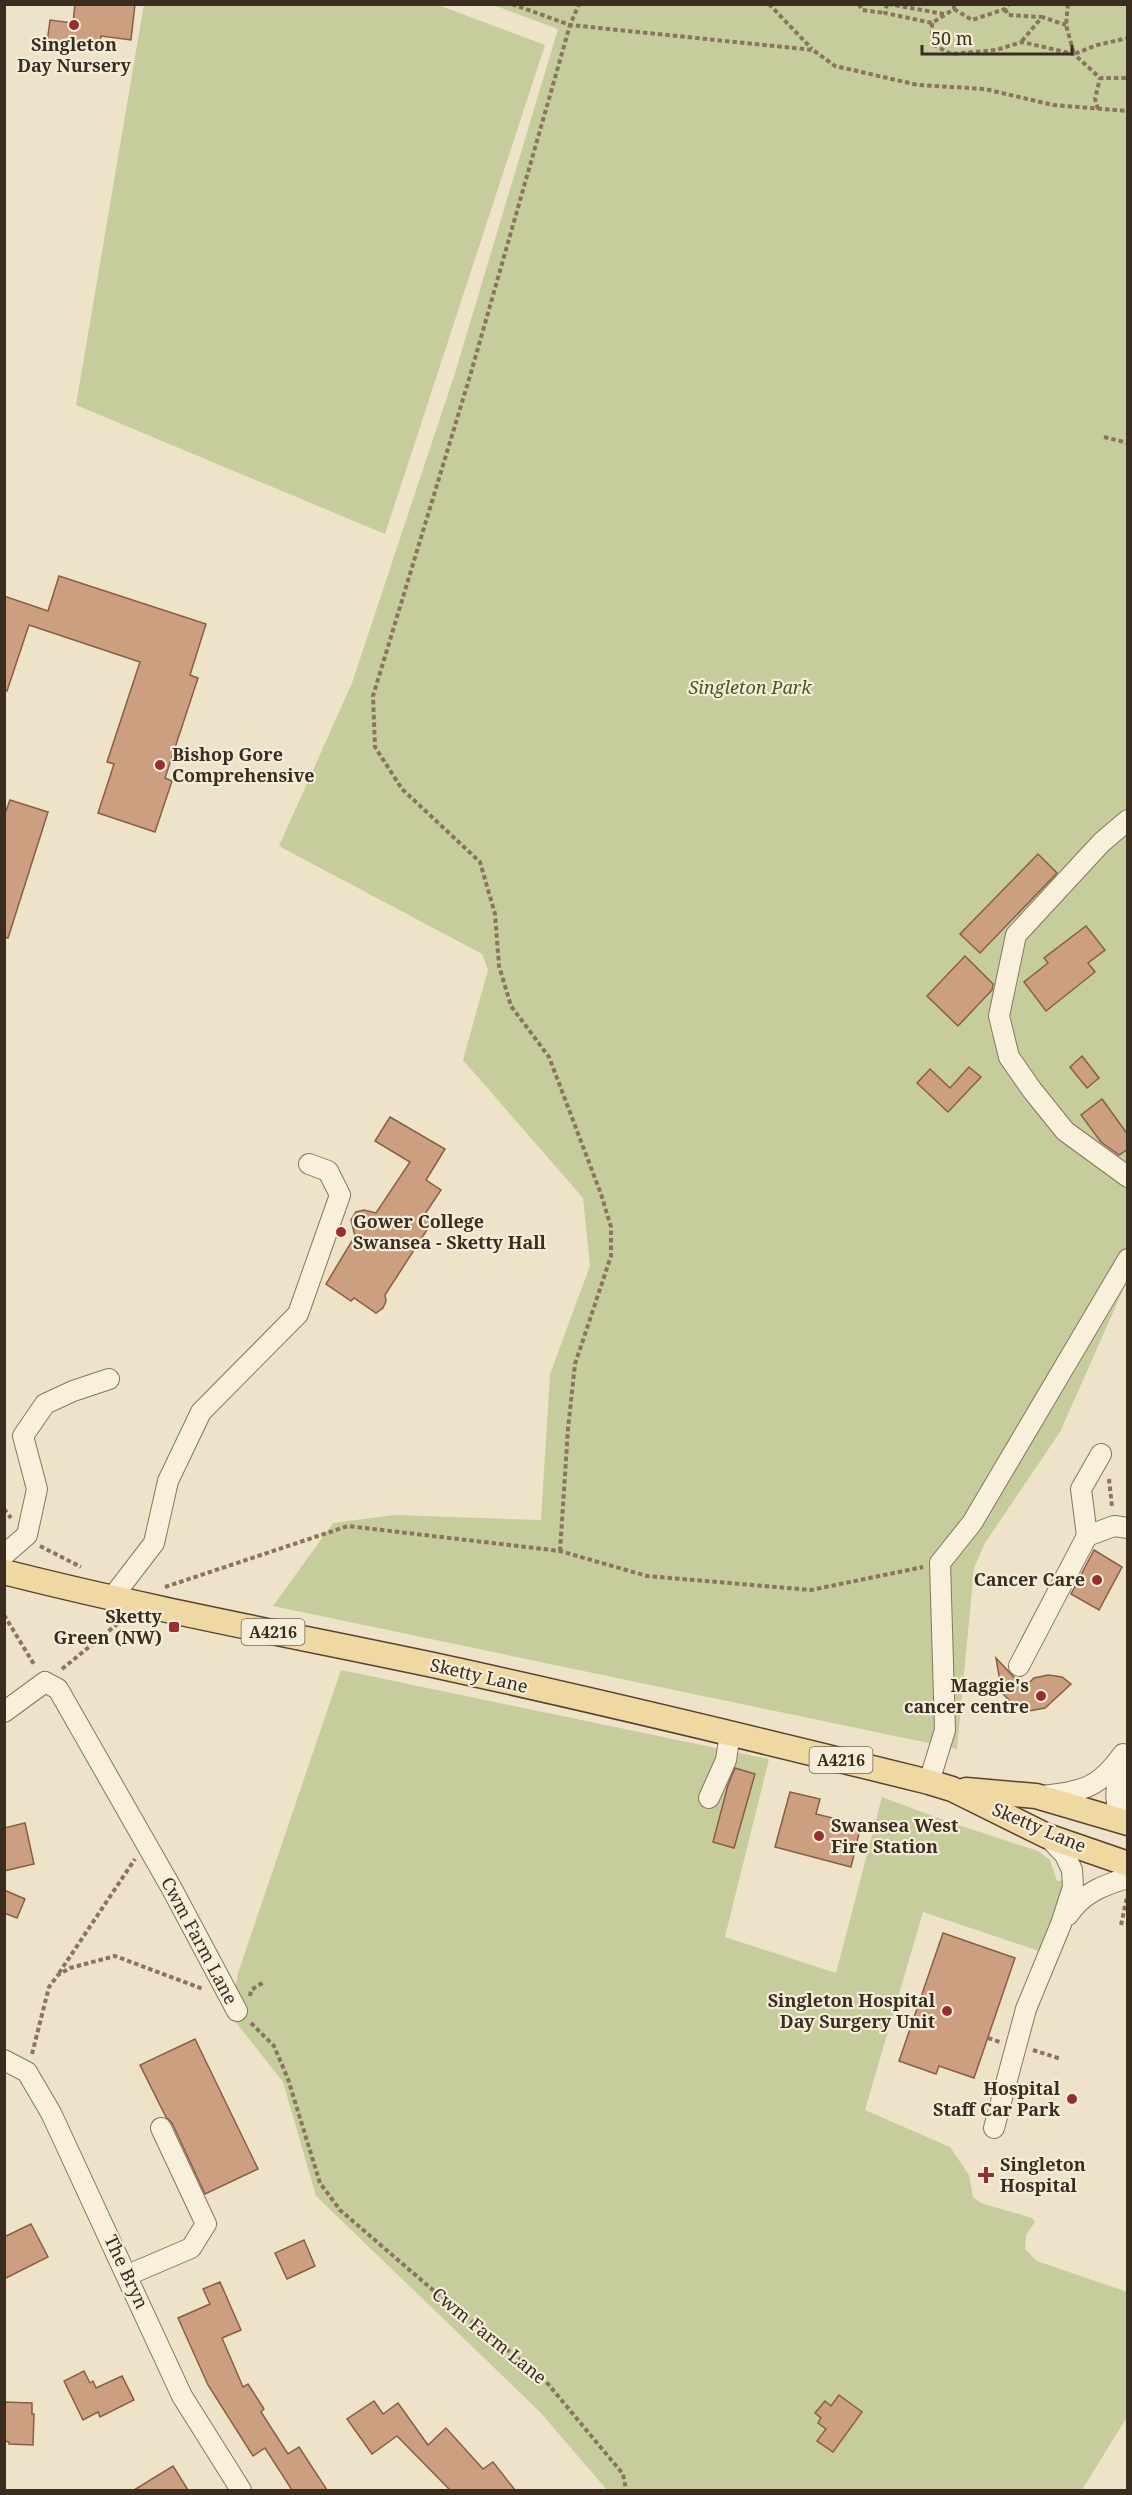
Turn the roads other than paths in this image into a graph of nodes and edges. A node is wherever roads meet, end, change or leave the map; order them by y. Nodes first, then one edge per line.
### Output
1 (1128, 820) edge
2 (309, 1164) dead end
3 (1128, 1177) edge
4 (1128, 1259) edge
5 (109, 1379) dead end
6 (1101, 1454) dead end
7 (1121, 1527) edge
8 (1087, 1536) junction
9 (4, 1555) edge
10 (4, 1572) edge
11 (117, 1609) junction
12 (1019, 1666) dead end
13 (4, 1712) edge
14 (730, 1733) junction
15 (1125, 1748) edge
16 (941, 1785) junction
17 (1036, 1796) junction
18 (709, 1798) dead end
19 (1128, 1823) edge
20 (1047, 1836) junction
21 (1128, 1864) edge
22 (1128, 1878) edge
23 (1061, 1924) junction
24 (237, 2011) road end
25 (4, 2061) edge
26 (161, 2128) dead end
27 (994, 2128) dead end
28 (128, 2275) junction
29 (241, 2490) edge

1 - 3 street
2 - 11 street
4 - 16 street
5 - 9 street
6 - 8 street
7 - 8 street
8 - 12 street
10 - 11 main road, Sketty Lane / A4216
11 - 14 main road, Sketty Lane / A4216
13 - 24 street, Cwm Farm Lane
14 - 16 main road, Sketty Lane / A4216
14 - 18 street
15 - 17 street
15 - 19 street
16 - 17 main road, Sketty Lane / A4216
16 - 20 main road, Sketty Lane / A4216
17 - 19 main road, Sketty Lane / A4216
20 - 21 main road, Sketty Lane / A4216
20 - 23 street
22 - 23 street
23 - 27 street
25 - 28 street, The Bryn
26 - 28 street
28 - 29 street, The Bryn

